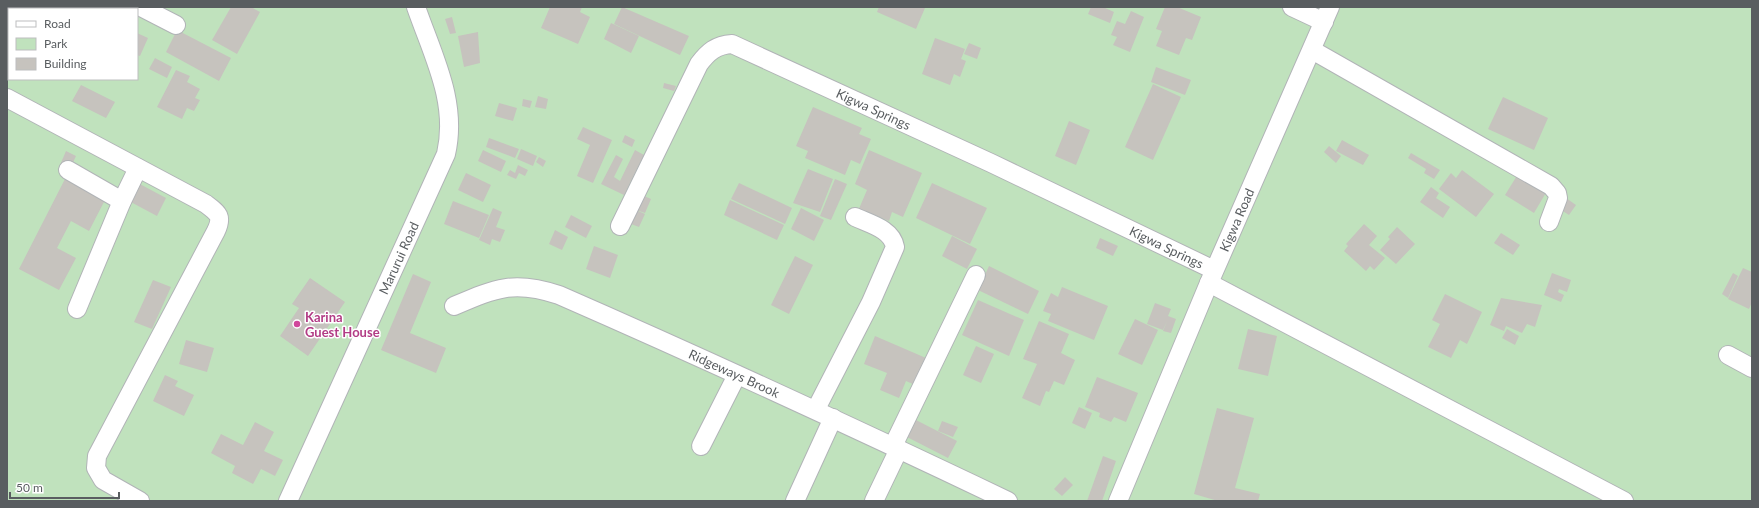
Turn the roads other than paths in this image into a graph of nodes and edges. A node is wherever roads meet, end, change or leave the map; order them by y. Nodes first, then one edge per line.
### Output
1 (140, 7) edge
2 (416, 7) edge
3 (1292, 7) edge
4 (1327, 15) edge
5 (176, 25) dead end
6 (1312, 50) junction
7 (7, 98) edge
8 (138, 168) junction
9 (68, 170) dead end
10 (122, 201) junction
11 (855, 217) dead end
12 (1549, 222) dead end
13 (620, 226) dead end
14 (976, 275) dead end
15 (1211, 276) junction
16 (454, 306) dead end
17 (77, 309) dead end
18 (1728, 355) dead end
19 (1752, 368) edge
20 (737, 376) junction
21 (816, 409) junction
22 (833, 418) junction
23 (701, 446) dead end
24 (896, 448) junction
25 (140, 501) edge
26 (288, 501) edge
27 (795, 501) edge
28 (874, 501) edge
29 (1008, 501) edge
30 (1118, 501) edge
31 (1624, 501) edge

1 - 5 street
2 - 26 street, Marurui Road
3 - 4 street
4 - 6 street, Kigwa Road
6 - 12 street
6 - 15 street, Kigwa Road
7 - 8 street
8 - 10 street
8 - 25 street
9 - 10 street
10 - 17 street
11 - 21 street
13 - 15 street, Kigwa Springs
14 - 24 street
15 - 30 street, Kigwa Road
15 - 31 street, Kigwa Springs
16 - 20 street, Ridgeways Brook
18 - 19 street
20 - 21 street, Ridgeways Brook
20 - 23 street
21 - 22 street, Ridgeways Brook
22 - 24 street, Ridgeways Brook
22 - 27 street
24 - 28 street
24 - 29 street, Ridgeways Brook

